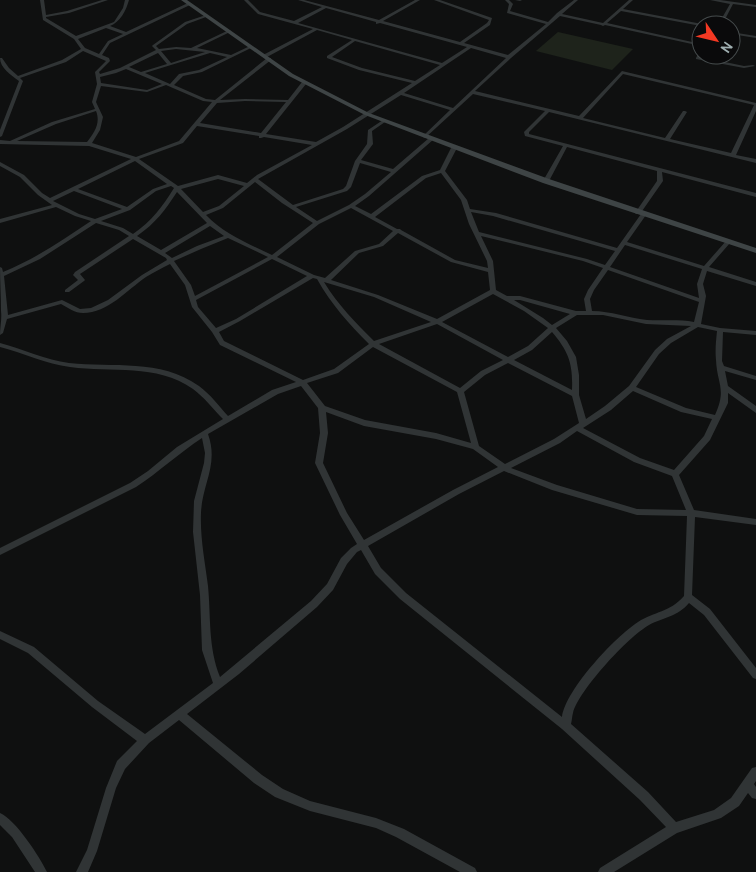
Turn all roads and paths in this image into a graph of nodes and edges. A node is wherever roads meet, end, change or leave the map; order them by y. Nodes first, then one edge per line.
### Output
1 (42, 0) edge
2 (106, 0) edge
3 (127, 0) edge
4 (246, 0) edge
5 (300, 0) edge
6 (418, 0) edge
7 (436, 0) edge
8 (507, 0) edge
9 (576, 0) edge
10 (631, 0) edge
11 (712, 0) edge
12 (187, 2) edge
13 (732, 3) junction
14 (756, 6) edge
15 (324, 8) junction
16 (621, 10) junction
17 (558, 14) junction
18 (725, 15) edge
19 (44, 16) junction
20 (206, 16) junction
21 (294, 23) junction
22 (377, 23) junction
23 (547, 23) junction
24 (691, 23) edge
25 (603, 25) junction
26 (108, 28) junction
27 (315, 30) junction
28 (229, 31) junction
29 (127, 34) junction
30 (741, 35) edge
31 (76, 38) junction
32 (756, 38) edge
33 (354, 41) junction
34 (691, 43) edge
35 (460, 44) junction
36 (251, 47) junction
37 (469, 47) junction
38 (82, 49) junction
39 (192, 49) junction
40 (156, 51) junction
41 (208, 53) junction
42 (100, 54) junction
43 (232, 56) junction
44 (508, 57) junction
45 (267, 58) junction
46 (0, 59) edge
47 (756, 60) edge
48 (170, 64) junction
49 (442, 64) junction
50 (730, 65) edge
51 (755, 66) edge
52 (126, 67) junction
53 (141, 73) junction
54 (98, 76) junction
55 (19, 78) junction
56 (415, 82) junction
57 (304, 83) junction
58 (99, 84) junction
59 (169, 85) junction
60 (472, 92) junction
61 (400, 93) junction
62 (290, 101) junction
63 (215, 102) junction
64 (756, 105) edge
65 (9, 110) junction
66 (98, 110) junction
67 (454, 110) junction
68 (548, 111) junction
69 (0, 112) edge
70 (685, 112) dead end
71 (367, 114) junction
72 (580, 118) junction
73 (383, 121) junction
74 (196, 124) junction
75 (0, 136) edge
76 (261, 136) junction
77 (428, 138) junction
78 (668, 139) junction
79 (0, 142) edge
80 (10, 142) junction
81 (89, 144) junction
82 (317, 144) junction
83 (566, 145) junction
84 (454, 148) junction
85 (733, 155) junction
86 (136, 159) junction
87 (358, 161) junction
88 (756, 161) edge
89 (0, 164) edge
90 (660, 170) junction
91 (394, 171) junction
92 (442, 171) junction
93 (255, 179) junction
94 (546, 181) junction
95 (246, 185) junction
96 (174, 186) junction
97 (74, 189) junction
98 (756, 196) edge
99 (50, 200) junction
100 (56, 205) junction
101 (351, 206) junction
102 (292, 208) junction
103 (127, 209) junction
104 (468, 210) junction
105 (204, 214) junction
106 (641, 214) junction
107 (372, 216) junction
108 (96, 220) junction
109 (0, 221) edge
110 (210, 223) junction
111 (317, 224) junction
112 (398, 230) junction
113 (477, 233) junction
114 (134, 235) junction
115 (228, 236) junction
116 (623, 242) junction
117 (728, 242) junction
118 (619, 250) junction
119 (756, 251) edge
120 (162, 252) junction
121 (273, 257) junction
122 (172, 260) junction
123 (609, 267) junction
124 (705, 268) junction
125 (491, 271) junction
126 (1, 272) edge
127 (312, 276) junction
128 (319, 278) junction
129 (327, 280) junction
130 (756, 284) edge
131 (67, 290) dead end
132 (493, 291) junction
133 (505, 298) junction
134 (193, 299) junction
135 (702, 302) junction
136 (589, 312) junction
137 (576, 313) junction
138 (4, 318) junction
139 (437, 322) junction
140 (698, 325) junction
141 (553, 327) junction
142 (720, 330) junction
143 (215, 331) junction
144 (0, 333) edge
145 (756, 333) edge
146 (0, 344) edge
147 (373, 344) junction
148 (509, 361) junction
149 (721, 368) junction
150 (756, 378) edge
151 (303, 383) junction
152 (725, 387) junction
153 (632, 388) junction
154 (460, 391) junction
155 (575, 395) junction
156 (322, 408) junction
157 (756, 410) edge
158 (717, 418) junction
159 (227, 419) junction
160 (580, 425) junction
161 (204, 433) junction
162 (476, 447) junction
163 (506, 468) junction
164 (675, 474) junction
165 (691, 513) junction
166 (756, 522) edge
167 (363, 544) junction
168 (0, 552) edge
169 (688, 596) junction
170 (0, 636) edge
171 (756, 675) edge
172 (218, 684) junction
173 (180, 714) junction
174 (566, 726) junction
175 (144, 740) junction
176 (756, 772) edge
177 (752, 790) edge
178 (1, 819) edge
179 (674, 828) junction
180 (41, 872) edge
181 (82, 872) edge
182 (471, 872) edge
183 (604, 872) edge

1 - 19 street
2 - 19 street
3 - 26 street
4 - 21 street
5 - 15 street
6 - 22 street
7 - 35 street
8 - 23 street
9 - 17 street
10 - 16 street
11 - 13 street
12 - 20 street
12 - 29 street
13 - 14 street
13 - 18 street
15 - 21 street
15 - 22 street
16 - 24 street
16 - 25 street
17 - 23 street
17 - 25 street
19 - 31 street
20 - 28 street
20 - 40 street
21 - 27 street
22 - 35 street
23 - 44 street
25 - 34 street
26 - 29 street
26 - 31 street
27 - 33 street
27 - 45 street
28 - 36 street
28 - 39 street
29 - 42 street
30 - 32 street
31 - 38 street
33 - 49 street
33 - 56 street
35 - 37 street
36 - 43 street
36 - 45 street
37 - 44 street
37 - 49 street
38 - 42 street
38 - 55 street
39 - 40 street
39 - 41 street
40 - 48 street
40 - 52 street
41 - 43 street
41 - 48 street
42 - 54 street
43 - 59 street
44 - 60 street
45 - 57 street
45 - 63 street
46 - 55 street
47 - 51 street
48 - 53 street
49 - 56 street
50 - 51 street
52 - 53 street
52 - 54 street
53 - 59 street
54 - 58 street
55 - 65 street
56 - 61 street
57 - 62 street
57 - 71 street
58 - 59 street
58 - 66 street
59 - 63 street
60 - 67 street
60 - 68 street
61 - 67 street
61 - 71 street
62 - 63 street
62 - 76 street
63 - 74 street
64 - 72 street
64 - 85 street
65 - 69 street
65 - 75 street
66 - 80 street
66 - 81 street
67 - 77 street
68 - 72 street
68 - 83 street
70 - 78 street
71 - 73 street
71 - 82 street
72 - 78 street
73 - 77 street
73 - 87 street
74 - 76 street
74 - 86 street
76 - 82 street
77 - 84 street
77 - 91 street
78 - 85 street
79 - 80 street
80 - 81 street
81 - 86 street
82 - 93 street
83 - 90 street
83 - 94 street
84 - 92 street
84 - 94 street
85 - 88 street
86 - 96 street
86 - 97 street
87 - 91 street
87 - 102 street
89 - 99 street
90 - 98 street
90 - 106 street
91 - 101 street
92 - 104 street
92 - 107 street
93 - 95 street
93 - 102 street
94 - 106 street
95 - 96 street
95 - 105 street
96 - 103 street
96 - 105 street
96 - 114 street
97 - 99 street
97 - 103 street
99 - 100 street
100 - 108 street
100 - 109 street
101 - 107 street
101 - 111 street
102 - 111 street
103 - 108 street
104 - 113 street
104 - 118 street
105 - 110 street
106 - 116 street
106 - 117 street
107 - 112 street
108 - 114 street
108 - 126 street
110 - 115 street
110 - 120 street
111 - 121 street
112 - 125 street
112 - 129 street
113 - 123 street
113 - 125 street
114 - 120 street
114 - 131 street
115 - 121 street
115 - 122 street
116 - 118 street
116 - 124 street
117 - 119 street
117 - 124 street
118 - 123 street
120 - 122 street
121 - 127 street
121 - 134 street
122 - 134 street
122 - 138 street
123 - 135 street
123 - 136 street
124 - 130 street
124 - 135 street
125 - 132 street
126 - 138 street
127 - 128 street
127 - 143 street
128 - 129 street
128 - 147 street
129 - 139 street
132 - 133 street
132 - 139 street
133 - 137 street
133 - 141 street
134 - 143 street
135 - 140 street
136 - 137 street
136 - 140 street
137 - 141 street
138 - 144 street
139 - 147 street
139 - 148 street
140 - 142 street
140 - 153 street
141 - 148 street
141 - 155 street
142 - 145 street
142 - 149 street
143 - 151 street
146 - 159 street
147 - 151 street
147 - 154 street
148 - 154 street
148 - 155 street
149 - 150 street
149 - 152 street
151 - 156 street
151 - 159 street
152 - 157 street
152 - 158 street
153 - 158 street
153 - 160 street
154 - 162 street
155 - 160 street
156 - 162 street
156 - 167 street
158 - 164 street
159 - 161 street
160 - 163 street
160 - 164 street
161 - 168 street
161 - 172 street
162 - 163 street
163 - 165 street
163 - 167 street
164 - 165 street
165 - 166 street
165 - 169 street
167 - 172 street
167 - 174 street
169 - 171 street
169 - 174 street
170 - 175 street
172 - 173 street
173 - 175 street
173 - 182 street
174 - 179 street
175 - 181 street
176 - 177 street
177 - 179 street
178 - 180 street
179 - 183 street

